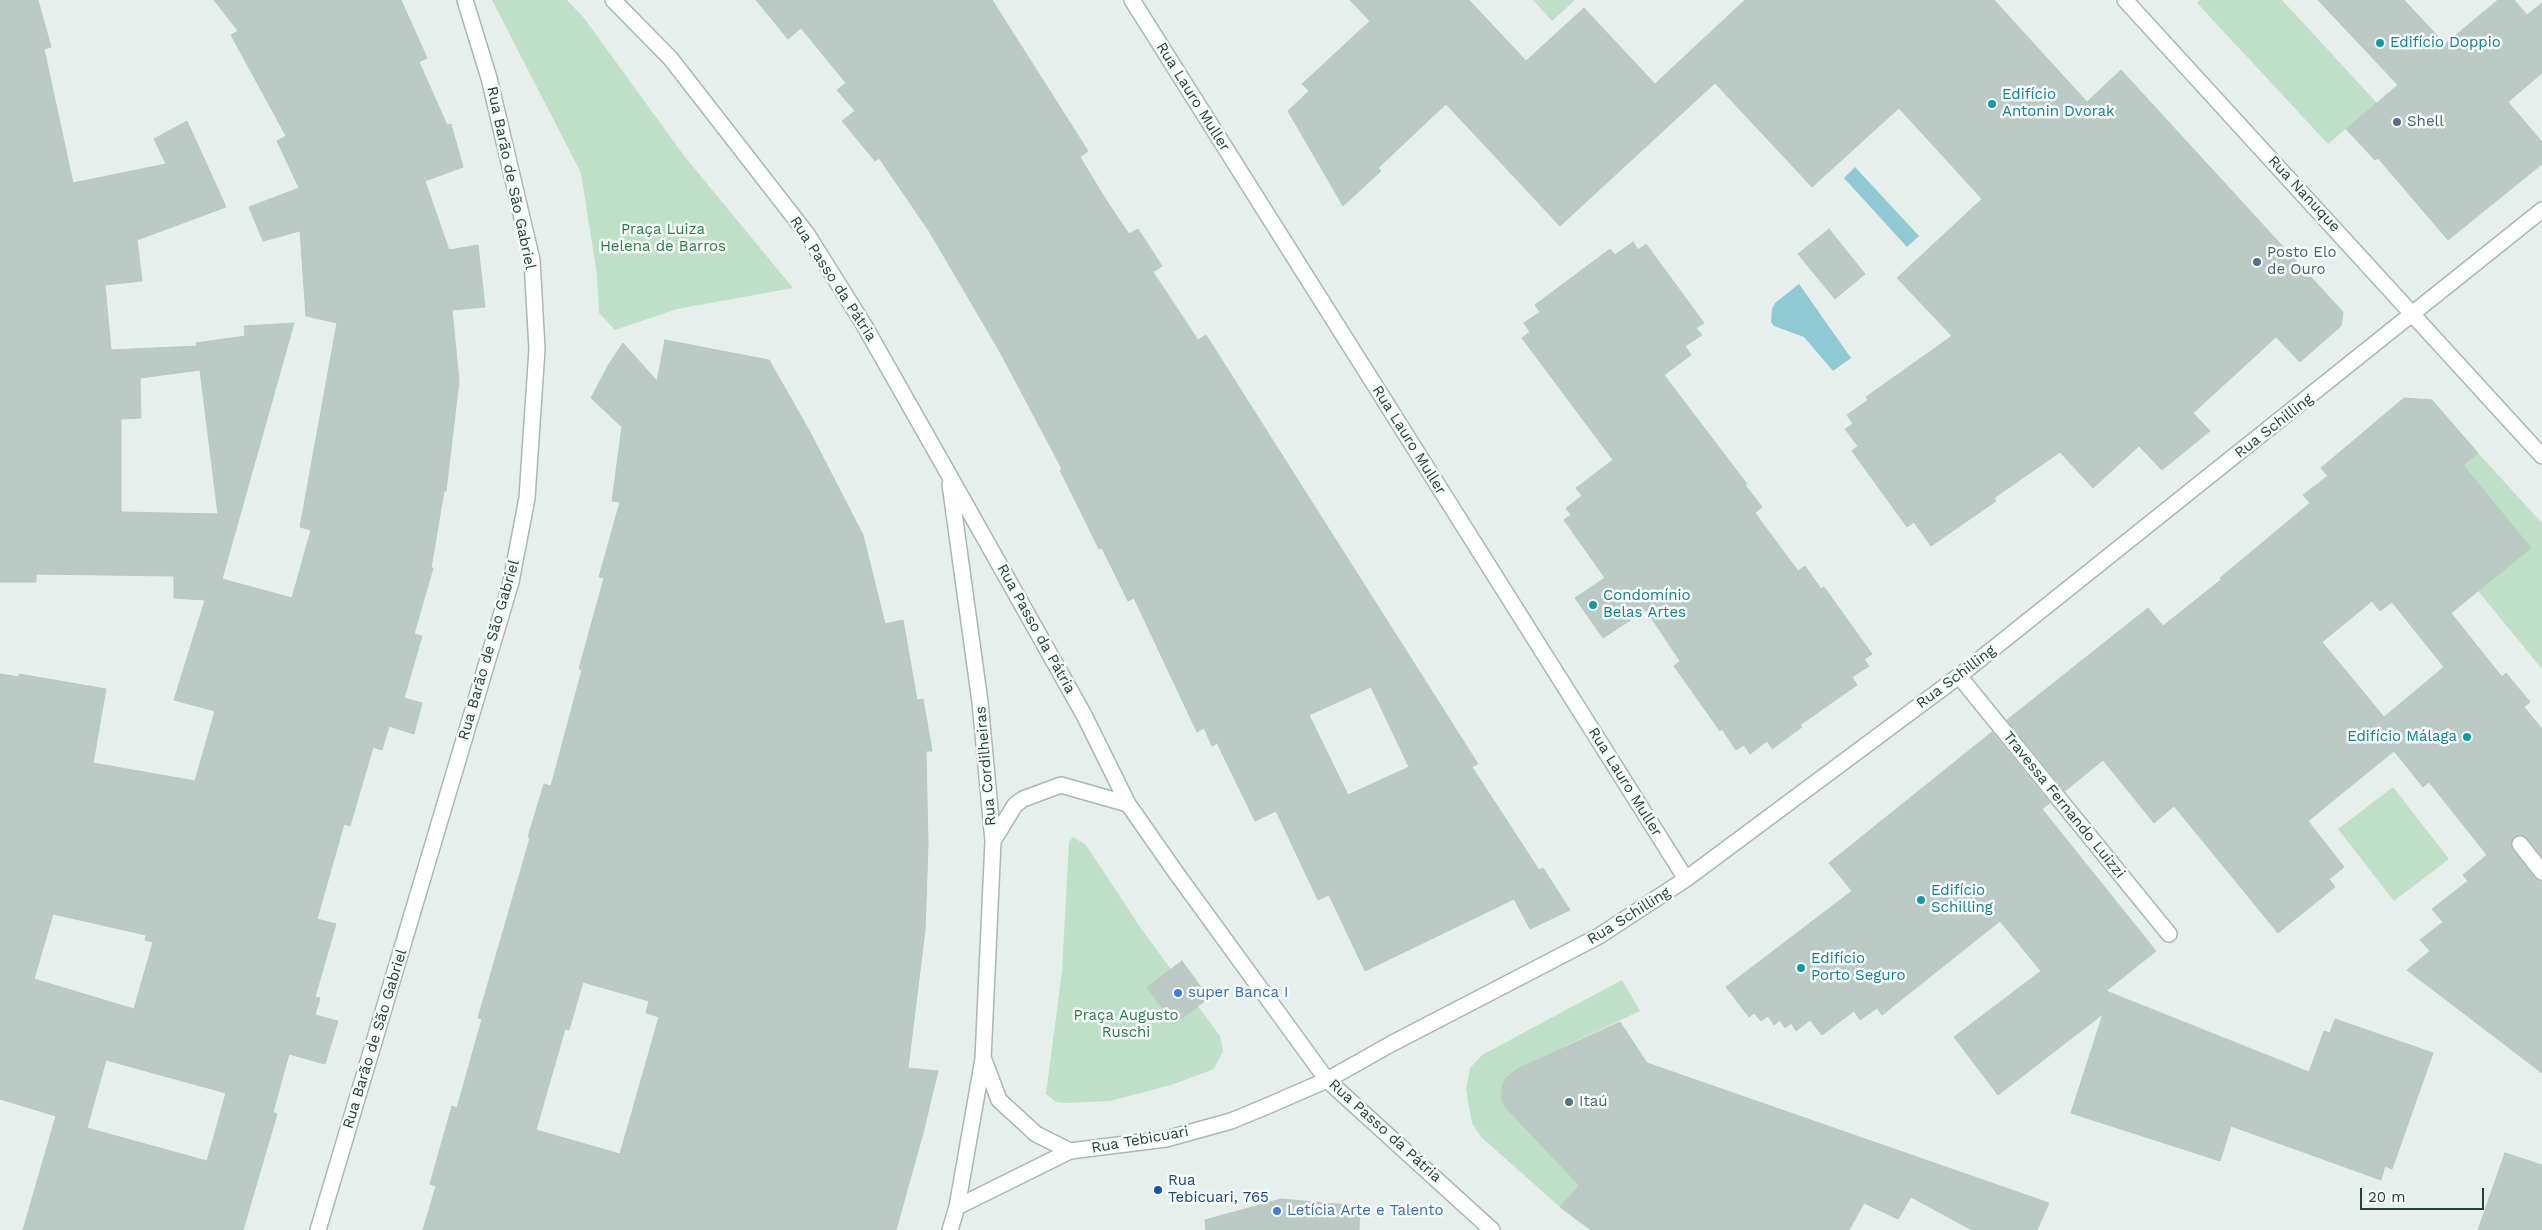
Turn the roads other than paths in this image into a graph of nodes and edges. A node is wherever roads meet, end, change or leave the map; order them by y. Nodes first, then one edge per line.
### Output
1 (465, 0) edge
2 (613, 0) edge
3 (1132, 0) edge
4 (2125, 0) edge
5 (2542, 210) edge
6 (2413, 314) junction
7 (2542, 456) edge
8 (949, 475) junction
9 (1959, 676) junction
10 (1128, 804) junction
11 (994, 841) junction
12 (2520, 844) dead end
13 (2542, 872) edge
14 (1686, 879) junction
15 (2169, 934) dead end
16 (984, 1059) junction
17 (1327, 1080) junction
18 (1070, 1151) junction
19 (957, 1208) junction
20 (318, 1230) edge
21 (950, 1230) edge
22 (1492, 1230) edge

1 - 20 street, Rua Barão de São Gabriel
2 - 8 street, Rua Passo da Pátria
3 - 14 street, Rua Lauro Muller
4 - 6 street, Rua Nanuque
5 - 6 street, Rua Schilling
6 - 7 street, Rua Nanuque
6 - 9 street, Rua Schilling
8 - 10 street, Rua Passo da Pátria
8 - 11 street, Rua Cordilheiras
9 - 14 street, Rua Schilling
9 - 15 street, Travessa Fernando Luizzi
10 - 11 street
10 - 17 street, Rua Passo da Pátria
11 - 16 street, Rua Cordilheiras
12 - 13 street
14 - 17 street, Rua Schilling
16 - 18 street, Rua Cordilheiras
16 - 19 street, Rua Cordilheiras
17 - 18 street, Rua Tebicuari
17 - 22 street, Rua Passo da Pátria
18 - 19 street, Rua Tebicuari
19 - 21 street, Rua Cordilheiras

